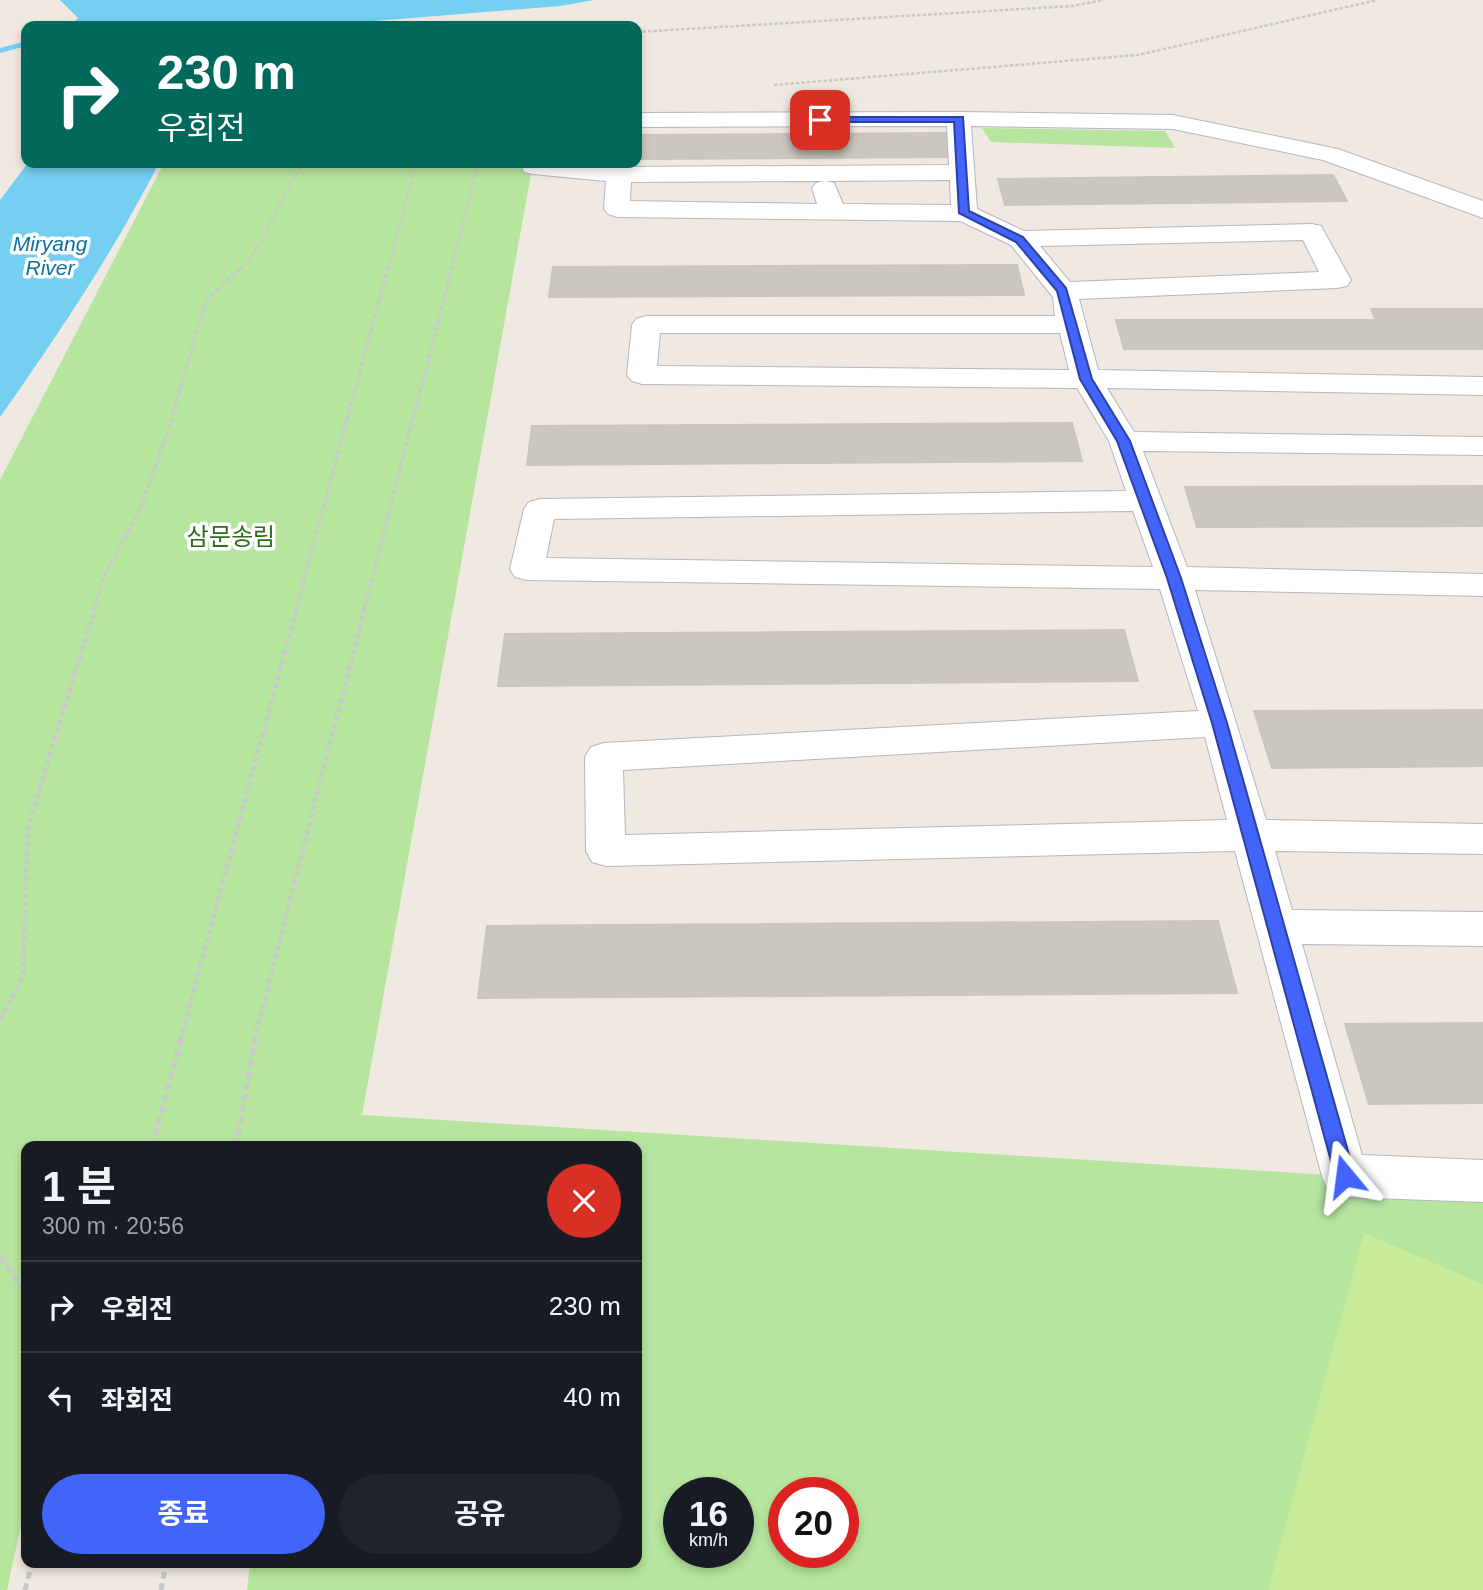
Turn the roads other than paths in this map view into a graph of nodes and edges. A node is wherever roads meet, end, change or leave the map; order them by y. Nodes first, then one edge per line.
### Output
1 (959, 119) junction
2 (642, 120) edge
3 (544, 168) edge
4 (962, 172) junction
5 (820, 173) junction
6 (619, 175) junction
7 (1483, 210) edge
8 (833, 212) junction
9 (964, 213) junction
10 (1020, 239) junction
11 (1062, 291) junction
12 (1071, 324) junction
13 (1086, 379) junction
14 (1483, 386) edge
15 (1124, 441) junction
16 (1483, 446) edge
17 (1148, 501) junction
18 (1174, 578) junction
19 (1483, 585) edge
20 (1220, 723) junction
21 (1250, 835) junction
22 (1483, 839) edge
23 (1275, 927) junction
24 (1483, 929) edge
25 (1483, 1181) edge

1 - 2 lane
1 - 4 lane
1 - 7 lane
3 - 6 lane
4 - 5 lane
4 - 9 lane
5 - 6 lane
5 - 8 lane
6 - 8 lane
8 - 9 lane
9 - 10 lane
10 - 11 lane
10 - 11 lane
11 - 12 lane
12 - 13 lane
12 - 13 lane
13 - 14 lane
13 - 15 lane
15 - 16 lane
15 - 17 lane
17 - 18 lane
17 - 18 lane
18 - 19 lane
18 - 20 lane
20 - 21 lane
20 - 21 lane
21 - 22 lane
21 - 23 lane
23 - 24 lane
23 - 25 lane

